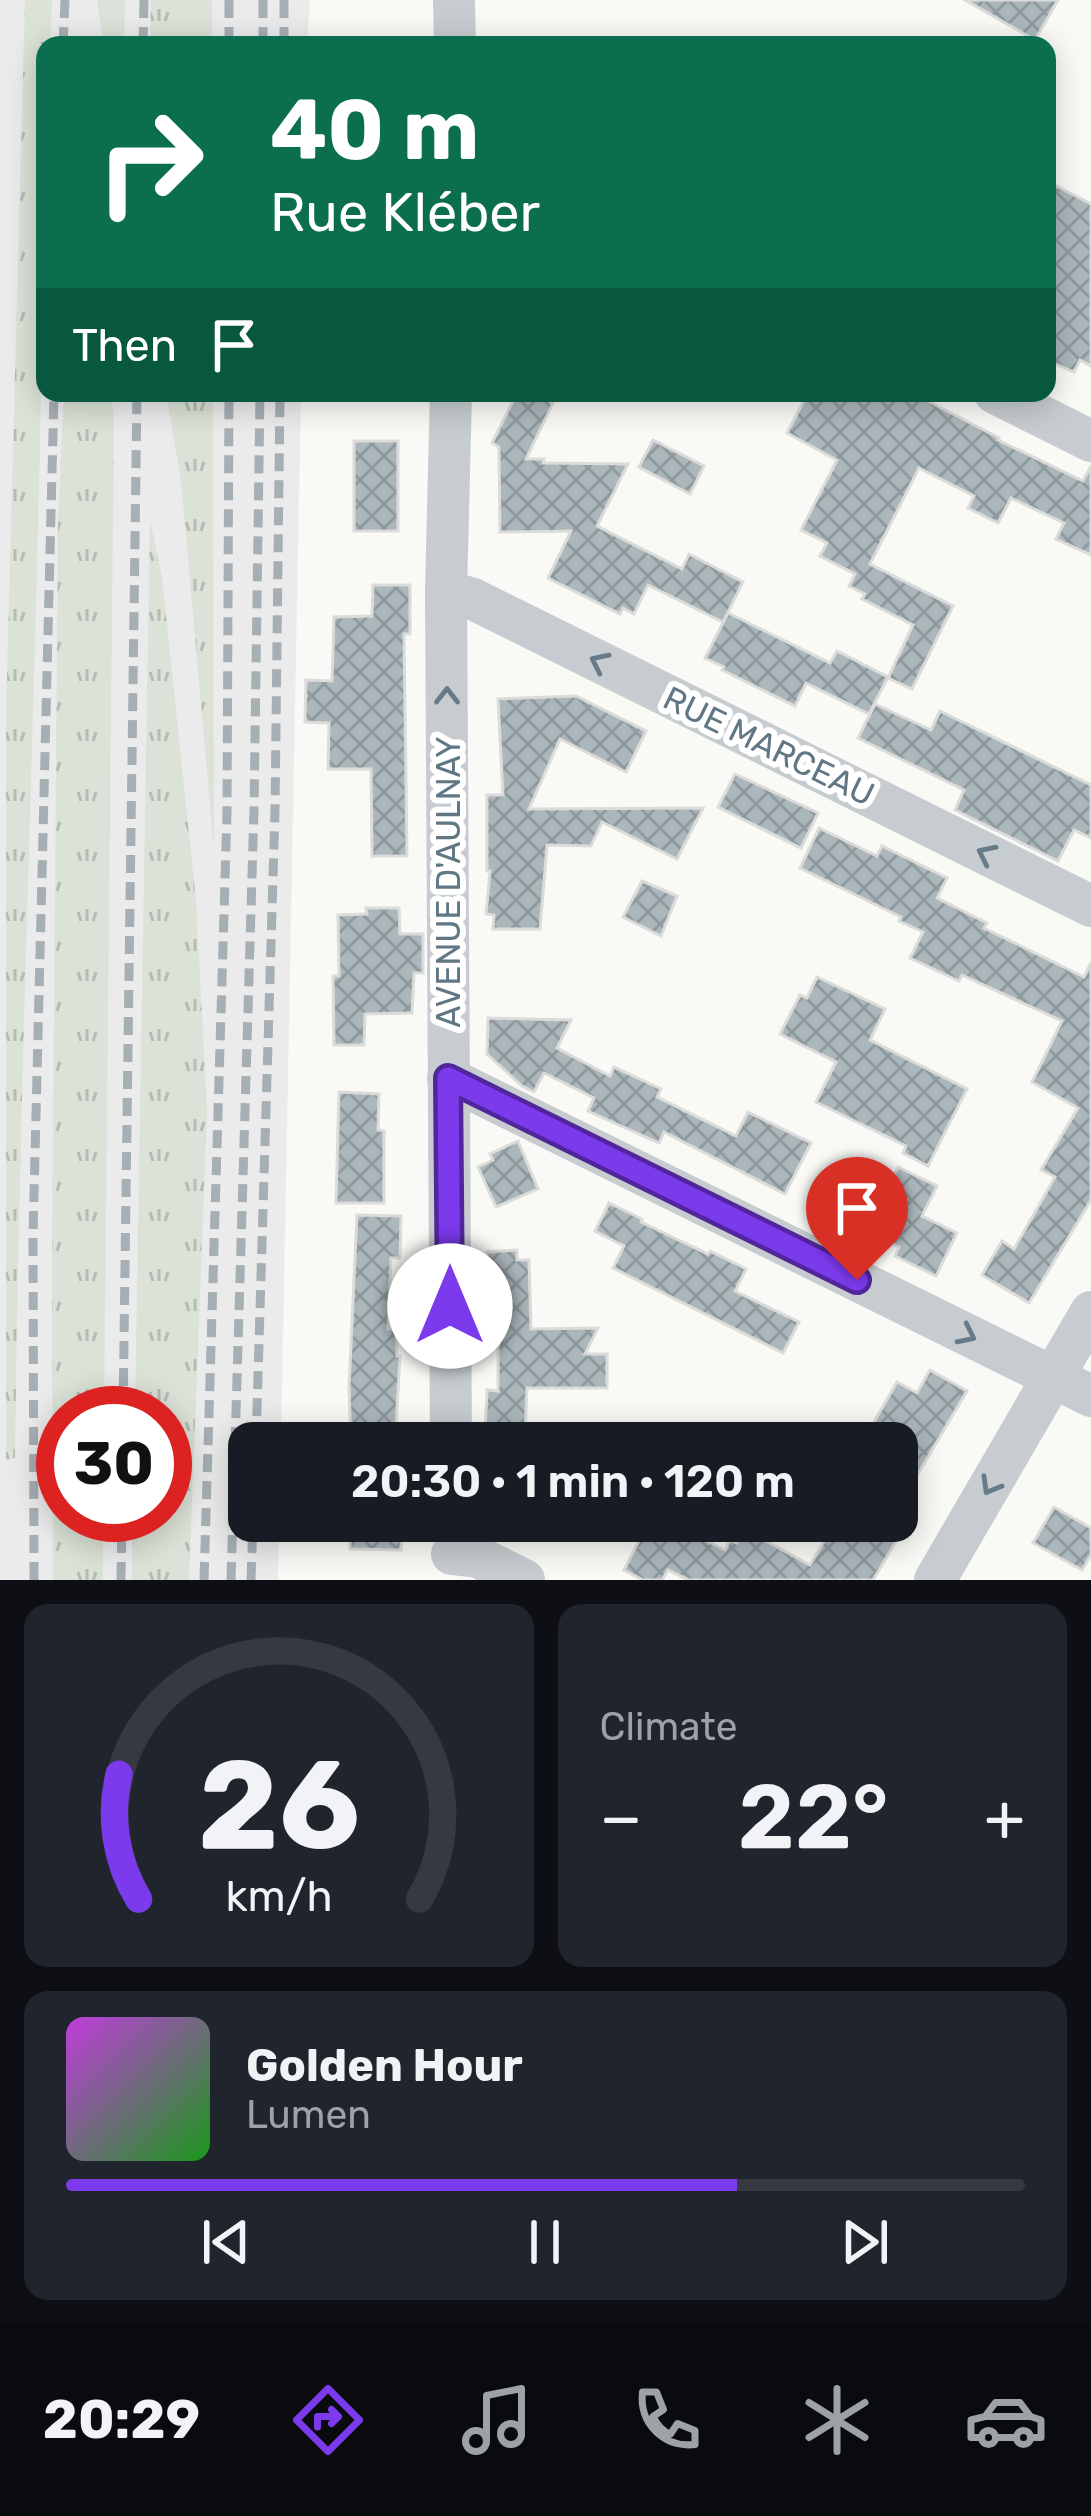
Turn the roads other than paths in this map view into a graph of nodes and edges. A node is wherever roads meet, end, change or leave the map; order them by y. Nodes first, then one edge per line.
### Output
1 (454, 0) edge
2 (455, 36) edge
3 (451, 402) edge
4 (1013, 402) edge
5 (1091, 440) edge
6 (446, 591) junction
7 (1091, 905) edge
8 (448, 1078) junction
9 (1091, 1312) edge
10 (1072, 1387) edge
11 (451, 1422) edge
12 (452, 1552) edge
13 (524, 1580) edge
14 (935, 1580) edge

1 - 2 street
3 - 6 street, AVENUE D'AULNAY
4 - 5 street
7 -> 6 street, RUE MARCEAU
8 -> 6 street, AVENUE D'AULNAY
8 -> 10 street
8 - 11 street, AVENUE D'AULNAY
9 - 10 street
10 -> 14 street
12 - 13 street

